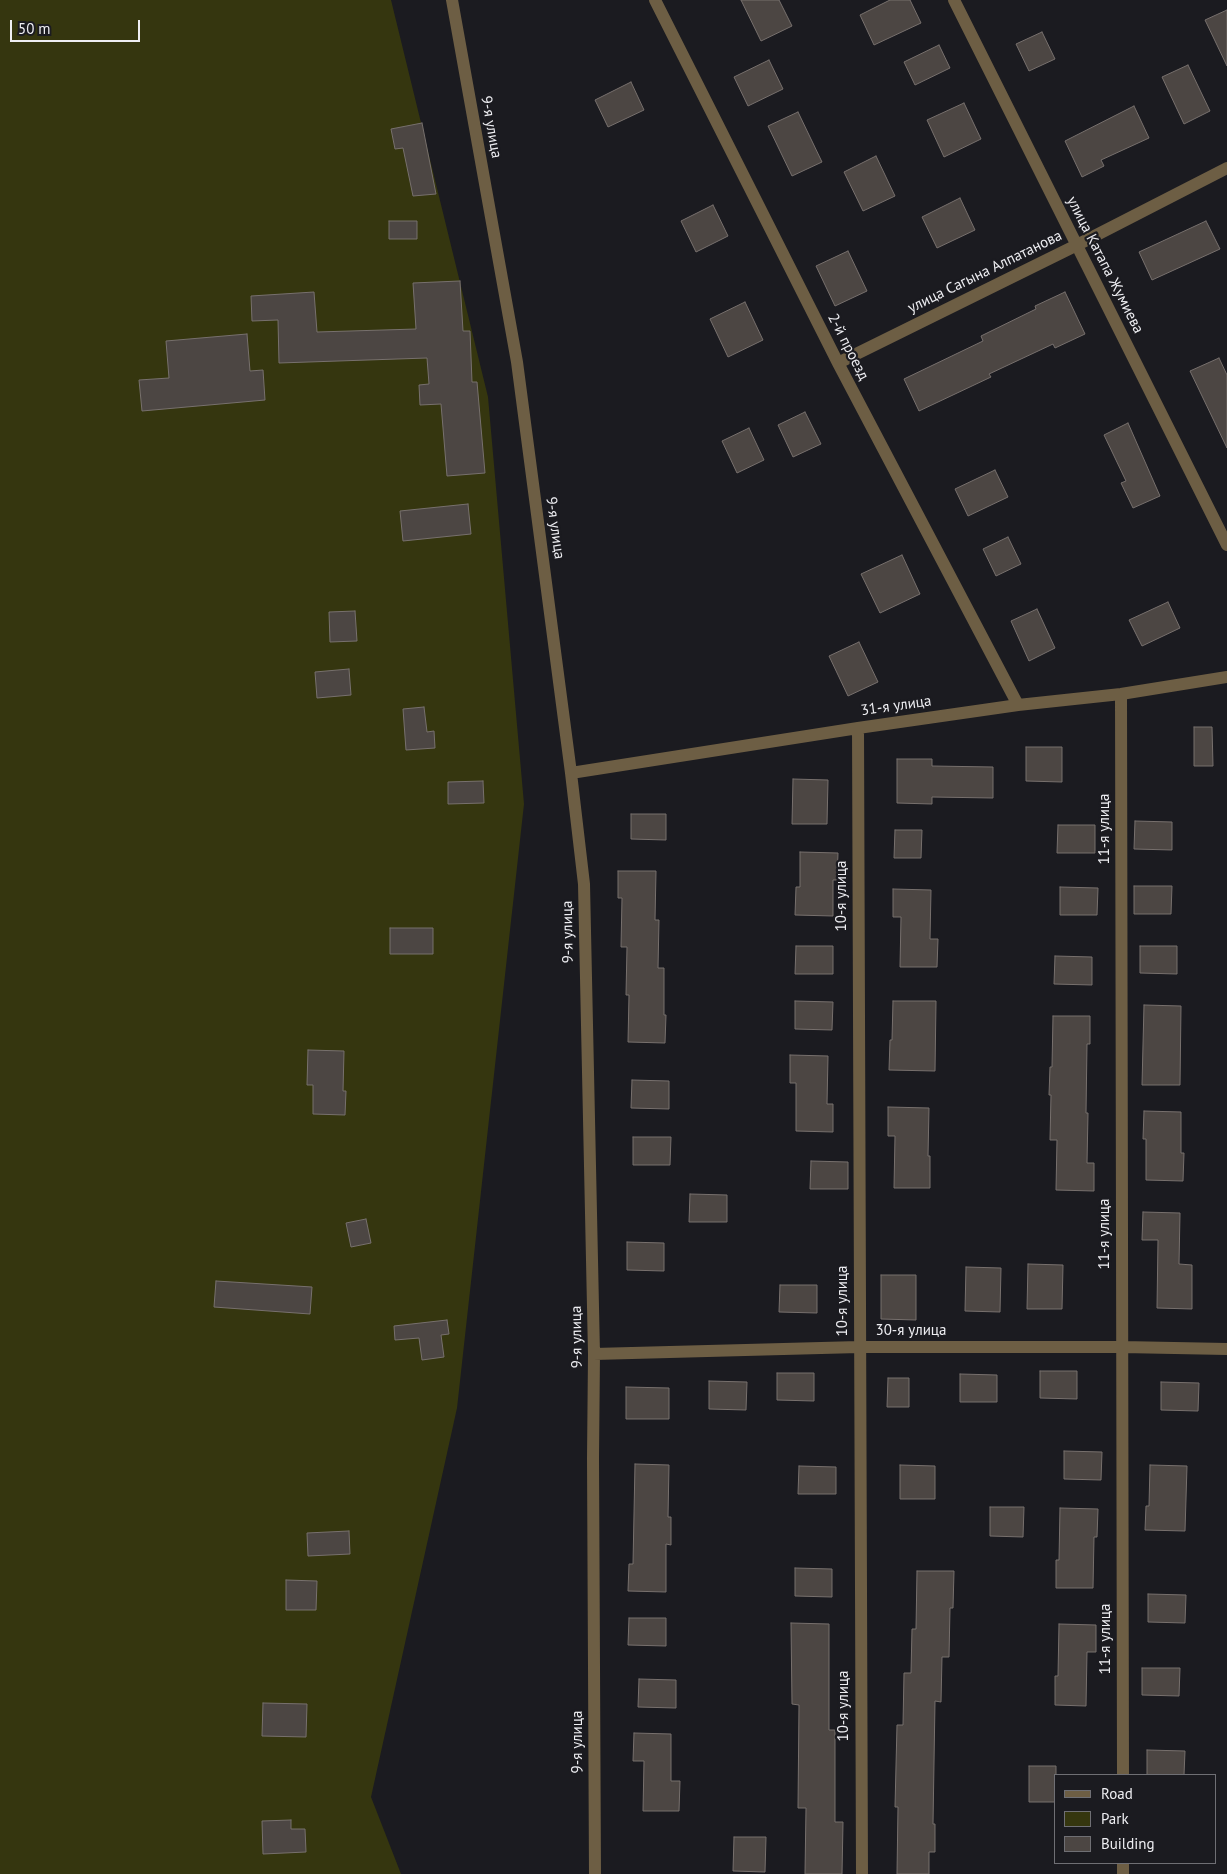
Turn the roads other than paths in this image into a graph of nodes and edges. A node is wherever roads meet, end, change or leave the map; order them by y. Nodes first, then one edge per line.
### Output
1 (452, 0) edge
2 (655, 0) edge
3 (954, 0) edge
4 (1227, 168) edge
5 (1077, 245) junction
6 (838, 363) junction
7 (1227, 545) edge
8 (1227, 677) edge
9 (1120, 694) junction
10 (1018, 706) junction
11 (858, 728) junction
12 (571, 773) junction
13 (1122, 1347) junction
14 (859, 1348) junction
15 (1227, 1349) edge
16 (594, 1354) junction
17 (1123, 1774) edge
18 (595, 1874) edge
19 (862, 1874) edge

1 - 12 street, 9-я улица
2 - 6 street, 2-й проезд
3 - 5 street, улица Катапа Жумиева
4 - 5 street, улица Сагына Алпатанова
5 - 6 street, улица Сагына Алпатанова
5 - 7 street, улица Катапа Жумиева
6 - 10 street, 2-й проезд
8 - 9 street, 31-я улица
9 - 10 street, 31-я улица
9 - 13 street, 11-я улица
10 - 11 street, 31-я улица
11 - 12 street, 31-я улица
11 - 14 street, 10-я улица
12 - 16 street, 9-я улица
13 - 14 street, 30-я улица
13 - 15 street, 30-я улица
13 - 17 street, 11-я улица
14 - 16 street, 30-я улица
14 - 19 street, 10-я улица
16 - 18 street, 9-я улица

